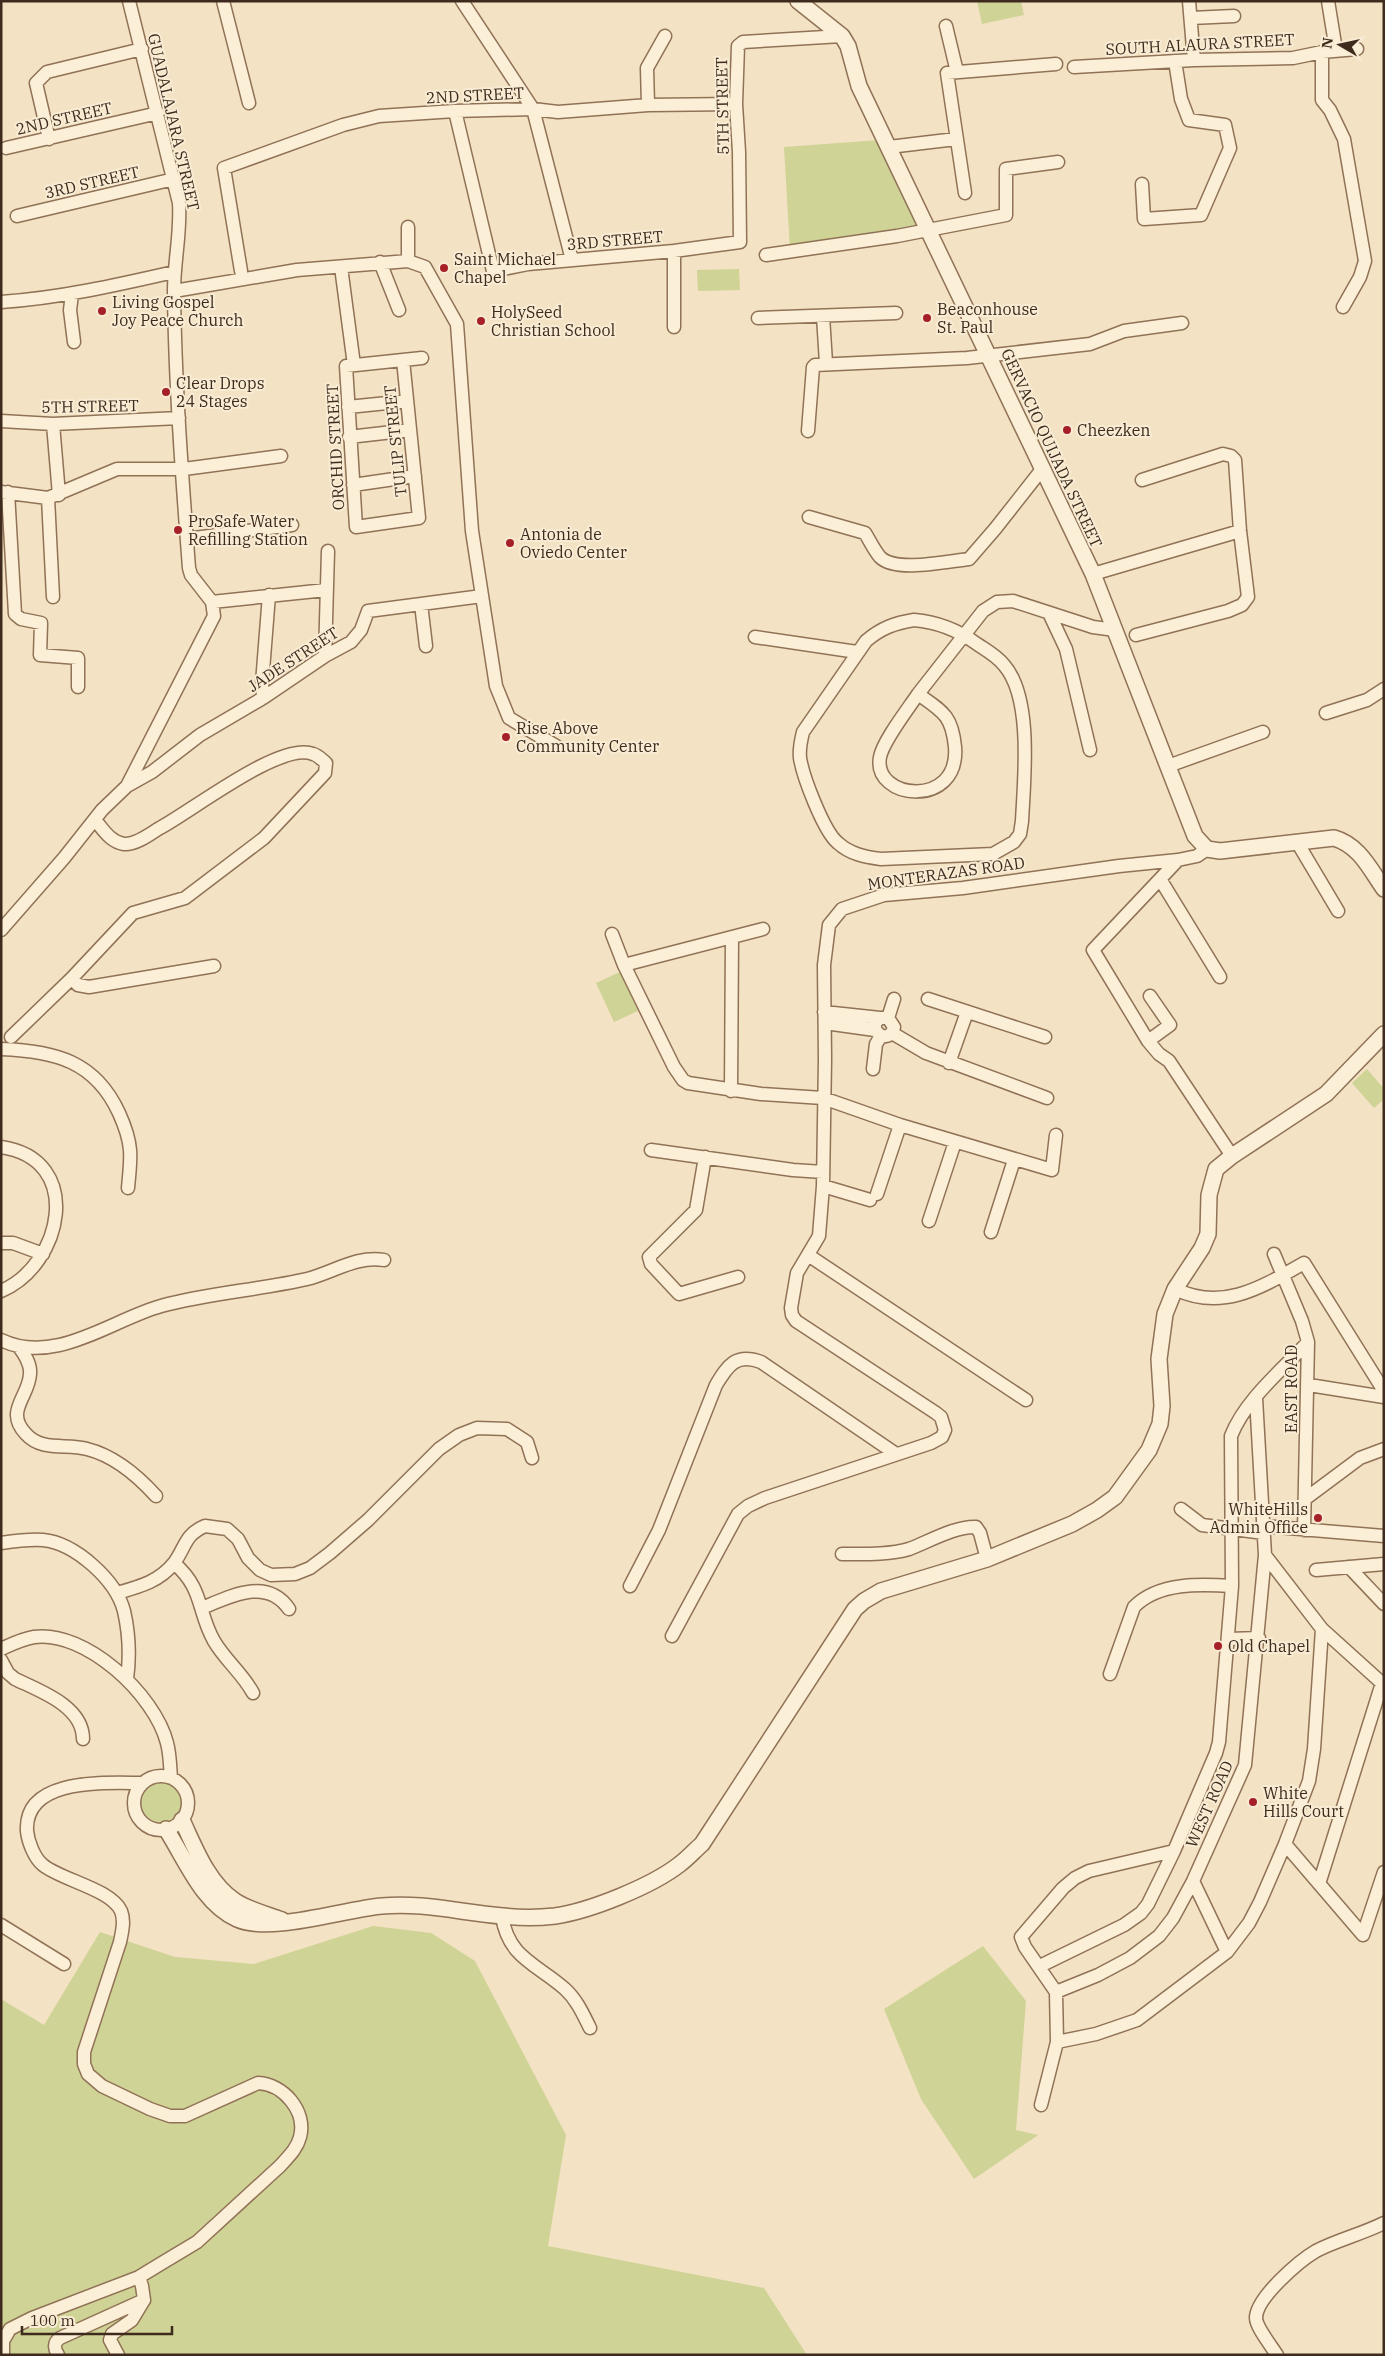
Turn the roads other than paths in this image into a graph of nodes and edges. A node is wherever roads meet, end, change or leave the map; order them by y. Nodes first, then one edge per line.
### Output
1 (129, 1) edge
2 (224, 1) edge
3 (462, 1) edge
4 (798, 1) edge
5 (1189, 1) edge
6 (1328, 1) edge
7 (1234, 16) dead end
8 (1191, 18) junction
9 (946, 26) dead end
10 (665, 36) dead end
11 (842, 36) junction
12 (1357, 48) dead end
13 (142, 49) junction
14 (1336, 50) junction
15 (1322, 52) junction
16 (1194, 60) junction
17 (1175, 62) junction
18 (1056, 64) dead end
19 (1074, 67) dead end
20 (957, 72) junction
21 (249, 103) dead end
22 (736, 104) junction
23 (648, 106) junction
24 (533, 109) junction
25 (455, 111) junction
26 (158, 113) junction
27 (49, 139) junction
28 (956, 139) junction
29 (889, 147) junction
30 (6, 148) dead end
31 (1058, 162) dead end
32 (174, 180) junction
33 (1142, 184) dead end
34 (965, 194) dead end
35 (17, 216) dead end
36 (408, 227) dead end
37 (929, 230) junction
38 (740, 242) joint
39 (674, 251) junction
40 (766, 255) dead end
41 (572, 260) junction
42 (408, 261) junction
43 (380, 262) junction
44 (340, 267) junction
45 (241, 271) dead end
46 (174, 272) junction
47 (174, 291) junction
48 (72, 294) junction
49 (1, 302) edge
50 (1343, 307) dead end
51 (399, 310) dead end
52 (896, 313) dead end
53 (823, 316) junction
54 (758, 318) dead end
55 (1182, 323) dead end
56 (674, 327) dead end
57 (74, 342) dead end
58 (988, 355) junction
59 (422, 358) dead end
60 (403, 360) junction
61 (826, 364) junction
62 (350, 365) junction
63 (407, 402) junction
64 (348, 407) junction
65 (180, 418) junction
66 (1, 421) edge
67 (53, 424) junction
68 (410, 430) junction
69 (808, 430) dead end
70 (349, 437) junction
71 (280, 456) dead end
72 (1043, 468) junction
73 (184, 469) junction
74 (415, 476) junction
75 (1142, 480) dead end
76 (352, 484) junction
77 (5, 492) edge
78 (53, 496) junction
79 (809, 517) dead end
80 (292, 525) dead end
81 (356, 527) joint
82 (1240, 530) junction
83 (187, 539) junction
84 (328, 551) dead end
85 (1093, 574) junction
86 (326, 590) junction
87 (269, 595) junction
88 (482, 596) junction
89 (53, 597) dead end
90 (212, 602) junction
91 (421, 604) junction
92 (1048, 612) junction
93 (1115, 630) junction
94 (966, 635) junction
95 (1136, 635) dead end
96 (755, 637) dead end
97 (426, 646) dead end
98 (857, 652) junction
99 (325, 656) junction
100 (78, 686) dead end
101 (1384, 689) edge
102 (918, 694) junction
103 (264, 698) junction
104 (1326, 713) dead end
105 (1263, 732) dead end
106 (556, 746) dead end
107 (1090, 750) dead end
108 (1168, 766) junction
109 (127, 786) junction
110 (95, 820) junction
111 (1297, 842) junction
112 (1207, 849) junction
113 (1178, 860) junction
114 (1160, 879) junction
115 (1383, 888) edge
116 (1338, 912) dead end
117 (763, 928) dead end
118 (1, 930) edge
119 (612, 934) dead end
120 (732, 938) junction
121 (624, 965) junction
122 (214, 966) dead end
123 (1220, 977) dead end
124 (72, 978) junction
125 (1150, 996) dead end
126 (894, 999) dead end
127 (928, 999) dead end
128 (967, 1012) junction
129 (825, 1017) junction
130 (884, 1018) junction
131 (883, 1033) junction
132 (1384, 1034) edge
133 (11, 1037) dead end
134 (1045, 1037) dead end
135 (1148, 1041) junction
136 (1, 1049) edge
137 (949, 1063) junction
138 (873, 1069) dead end
139 (731, 1090) junction
140 (823, 1098) junction
141 (1047, 1098) dead end
142 (900, 1125) junction
143 (1056, 1135) dead end
144 (955, 1142) junction
145 (1, 1147) edge
146 (651, 1150) dead end
147 (1232, 1156) junction
148 (705, 1157) junction
149 (1014, 1160) junction
150 (823, 1172) junction
151 (823, 1186) junction
152 (128, 1188) dead end
153 (930, 1221) dead end
154 (991, 1232) dead end
155 (1, 1243) edge
156 (43, 1254) junction
157 (1274, 1254) dead end
158 (808, 1255) junction
159 (384, 1260) dead end
160 (1282, 1275) junction
161 (738, 1277) dead end
162 (1175, 1290) junction
163 (1, 1291) edge
164 (1, 1340) edge
165 (1308, 1342) junction
166 (19, 1346) junction
167 (1308, 1385) junction
168 (1384, 1391) edge
169 (1384, 1396) edge
170 (1256, 1398) junction
171 (1026, 1400) dead end
172 (1384, 1449) edge
173 (896, 1454) junction
174 (532, 1458) dead end
175 (156, 1496) dead end
176 (1305, 1499) junction
177 (1181, 1509) dead end
178 (1231, 1529) junction
179 (1263, 1530) junction
180 (1304, 1530) junction
181 (1384, 1536) edge
182 (1, 1543) edge
183 (842, 1554) dead end
184 (1265, 1554) junction
185 (987, 1559) junction
186 (174, 1563) junction
187 (1384, 1564) edge
188 (1349, 1567) junction
189 (1316, 1570) dead end
190 (630, 1586) dead end
191 (1232, 1586) junction
192 (117, 1593) junction
193 (1384, 1604) edge
194 (202, 1608) junction
195 (289, 1609) dead end
196 (1322, 1629) junction
197 (672, 1636) dead end
198 (1259, 1638) junction
199 (1228, 1639) junction
200 (1, 1649) edge
201 (1, 1660) edge
202 (1110, 1674) dead end
203 (126, 1680) junction
204 (1383, 1684) edge
205 (253, 1693) dead end
206 (83, 1739) dead end
207 (171, 1778) junction
208 (142, 1784) junction
209 (182, 1820) junction
210 (166, 1829) junction
211 (1284, 1844) junction
212 (1174, 1851) junction
213 (1384, 1872) edge
214 (1194, 1880) junction
215 (1319, 1884) junction
216 (502, 1916) junction
217 (286, 1921) junction
218 (1, 1925) edge
219 (1228, 1952) junction
220 (64, 1964) dead end
221 (1040, 1966) junction
222 (1056, 1992) junction
223 (590, 2028) dead end
224 (1057, 2042) junction
225 (1041, 2105) dead end
226 (1384, 2223) edge
227 (139, 2277) junction
228 (144, 2300) junction
229 (3, 2355) edge
230 (58, 2355) edge
231 (118, 2355) edge
232 (1277, 2355) edge

1 - 13 street, GUADALAJARA STREET
2 - 21 street
3 - 24 street
4 - 11 street, GERVACIO QUIJADA STREET
5 - 8 street
6 - 14 street
7 - 8 street
8 - 16 street
9 - 20 street
10 - 23 street
11 - 22 street, 5TH STREET
11 - 29 street, GERVACIO QUIJADA STREET
12 - 14 street, SOUTH ALAURA STREET
13 - 26 street, GUADALAJARA STREET
13 - 27 street
14 - 15 street, SOUTH ALAURA STREET
15 - 16 street, SOUTH ALAURA STREET
15 - 50 street
16 - 17 street, SOUTH ALAURA STREET
17 - 19 street, SOUTH ALAURA STREET
17 - 33 street
18 - 20 street
20 - 28 street
22 - 23 street, 2ND STREET
22 - 38 street, 5TH STREET
23 - 24 street, 2ND STREET
24 - 25 street, 2ND STREET
24 - 41 street
25 - 41 street, 3RD STREET
25 - 45 street, 2ND STREET
26 - 27 street, 2ND STREET
26 - 32 street, GUADALAJARA STREET
27 - 30 street, 2ND STREET
28 - 29 street
28 - 34 street
29 - 37 street, GERVACIO QUIJADA STREET
31 - 37 street
32 - 35 street, 3RD STREET
32 - 46 street, GUADALAJARA STREET
36 - 42 street
37 - 40 street
37 - 58 street, GERVACIO QUIJADA STREET
38 - 39 street, 3RD STREET
39 - 41 street, 3RD STREET
39 - 56 street
42 - 43 street
42 - 88 street
43 - 44 street
43 - 51 street
44 - 47 street
44 - 62 street, ORCHID STREET
46 - 47 street, GUADALAJARA STREET
46 - 48 street
47 - 65 street, GUADALAJARA STREET
48 - 49 street
48 - 57 street
52 - 53 street
53 - 54 street
53 - 61 street
55 - 58 street
58 - 61 street
58 - 72 street, GERVACIO QUIJADA STREET
59 - 60 street
60 - 62 street
60 - 63 street, TULIP STREET
61 - 69 street
62 - 64 street, ORCHID STREET
63 - 64 street
63 - 68 street, TULIP STREET
64 - 70 street, ORCHID STREET
65 - 67 street, 5TH STREET
65 - 73 street, GUADALAJARA STREET
66 - 67 street, 5TH STREET
67 - 78 street
68 - 70 street
68 - 74 street, TULIP STREET
70 - 76 street, ORCHID STREET
71 - 73 street
72 - 79 street
72 - 85 street, GERVACIO QUIJADA STREET
73 - 78 street
73 - 83 street, GUADALAJARA STREET
74 - 76 street
74 - 81 street, TULIP STREET
75 - 82 street
76 - 81 street, ORCHID STREET
77 - 78 street
77 - 100 street
78 - 89 street
80 - 83 street
82 - 85 street
82 - 95 street
83 - 90 street, GUADALAJARA STREET
84 - 86 street
85 - 93 street, GERVACIO QUIJADA STREET
86 - 87 street
86 - 99 street
87 - 90 street
87 - 103 street
88 - 91 street, JADE STREET
88 - 106 street
90 - 109 street
91 - 97 street
91 - 99 street, JADE STREET
92 - 93 street
92 - 94 street
92 - 107 street
93 - 108 street, GERVACIO QUIJADA STREET
94 - 98 street
94 - 98 street
94 - 102 street
96 - 98 street
99 - 103 street, JADE STREET
101 - 104 street
102 - 102 street
103 - 109 street, JADE STREET
105 - 108 street
108 - 112 street, GERVACIO QUIJADA STREET
109 - 110 street
110 - 118 street
110 - 124 street
111 - 112 street
111 - 115 street
111 - 116 street
112 - 113 street, MONTERAZAS ROAD
113 - 114 street
113 - 129 street, MONTERAZAS ROAD
114 - 123 street
114 - 135 street
117 - 120 street
119 - 121 street
120 - 121 street
120 - 139 street
121 - 139 street
122 - 124 street
124 - 133 street
125 - 135 street
126 - 130 street
127 - 128 street
128 - 134 street
128 - 137 street
129 - 130 street
129 - 131 street
129 - 140 street, MONTERAZAS ROAD
130 - 131 street
131 - 137 street
131 - 138 street
132 - 147 street
135 - 147 street
136 - 152 street
137 - 141 street
139 - 140 street
140 - 142 street
140 - 150 street, MONTERAZAS ROAD
142 - 144 street
142 - 151 street
143 - 149 street
144 - 149 street
144 - 153 street
145 - 156 street
146 - 148 street
147 - 162 street
148 - 150 street
148 - 161 street
149 - 154 street
150 - 151 street, MONTERAZAS ROAD
151 - 158 street, MONTERAZAS ROAD
155 - 156 street
156 - 163 street
157 - 160 street, EAST ROAD
158 - 171 street
158 - 173 street, MONTERAZAS ROAD
159 - 166 street
160 - 162 street
160 - 165 street, EAST ROAD
160 - 168 street
162 - 185 street
164 - 166 street
165 - 167 street, EAST ROAD
165 - 170 street
166 - 175 street
167 - 169 street
167 - 176 street, EAST ROAD
170 - 178 street
170 - 179 street, WEST ROAD
172 - 176 street
173 - 190 street
173 - 197 street
174 - 186 street
176 - 180 street, EAST ROAD
177 - 178 street
178 - 179 street
178 - 191 street
179 - 180 street
179 - 184 street, WEST ROAD
180 - 181 street
182 - 192 street
183 - 185 street
184 - 196 street
184 - 198 street, WEST ROAD
185 - 216 street
186 - 192 street
186 - 194 street
187 - 188 street
188 - 189 street
188 - 193 street
191 - 199 street
191 - 202 street
192 - 203 street
194 - 195 street
194 - 205 street
196 - 204 street
196 - 211 street
198 - 199 street
198 - 214 street, WEST ROAD
199 - 212 street
200 - 203 street
201 - 206 street
203 - 207 street
204 - 215 street
207 - 208 street
207 - 209 street
208 - 210 street
208 - 227 street
209 - 210 street
209 - 217 street
210 - 217 street
211 - 215 street
211 - 219 street
212 - 221 street
212 - 221 street
213 - 215 street
214 - 219 street
214 - 222 street, WEST ROAD
216 - 217 street
216 - 223 street
218 - 220 street
219 - 224 street
221 - 222 street
222 - 224 street
224 - 225 street
226 - 232 street
227 - 228 street
227 - 229 street
228 - 230 street
228 - 231 street

